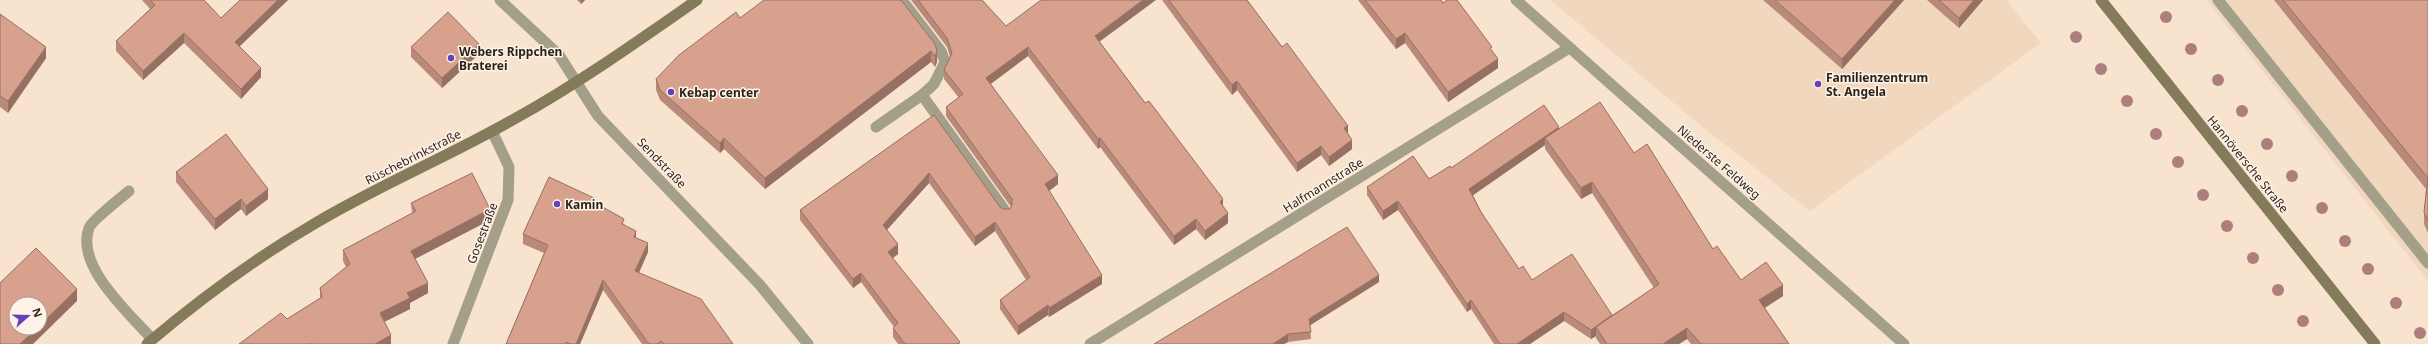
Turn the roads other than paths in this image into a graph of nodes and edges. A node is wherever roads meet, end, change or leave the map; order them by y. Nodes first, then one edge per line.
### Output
1 (500, 0) edge
2 (696, 0) edge
3 (902, 0) edge
4 (1516, 0) edge
5 (2101, 0) edge
6 (2218, 0) edge
7 (1569, 48) junction
8 (578, 82) junction
9 (922, 95) junction
10 (876, 127) dead end
11 (492, 131) junction
12 (129, 191) dead end
13 (1006, 212) edge
14 (2428, 263) edge
15 (150, 342) edge
16 (453, 344) edge
17 (808, 344) edge
18 (1090, 344) edge
19 (1904, 344) edge
20 (2375, 344) edge

1 - 8 street, Sendstraße
2 - 8 main road, Rüschebrinkstraße
3 - 9 street
4 - 7 street, Niederste Feldweg
5 - 20 main road, Hannöversche Straße
6 - 14 street
7 - 18 street, Halfmannstraße
7 - 19 street, Niederste Feldweg
8 - 11 main road, Rüschebrinkstraße
8 - 17 street, Sendstraße
9 - 10 street
9 - 13 street
11 - 15 main road, Rüschebrinkstraße
11 - 16 street, Gosestraße
12 - 15 street

